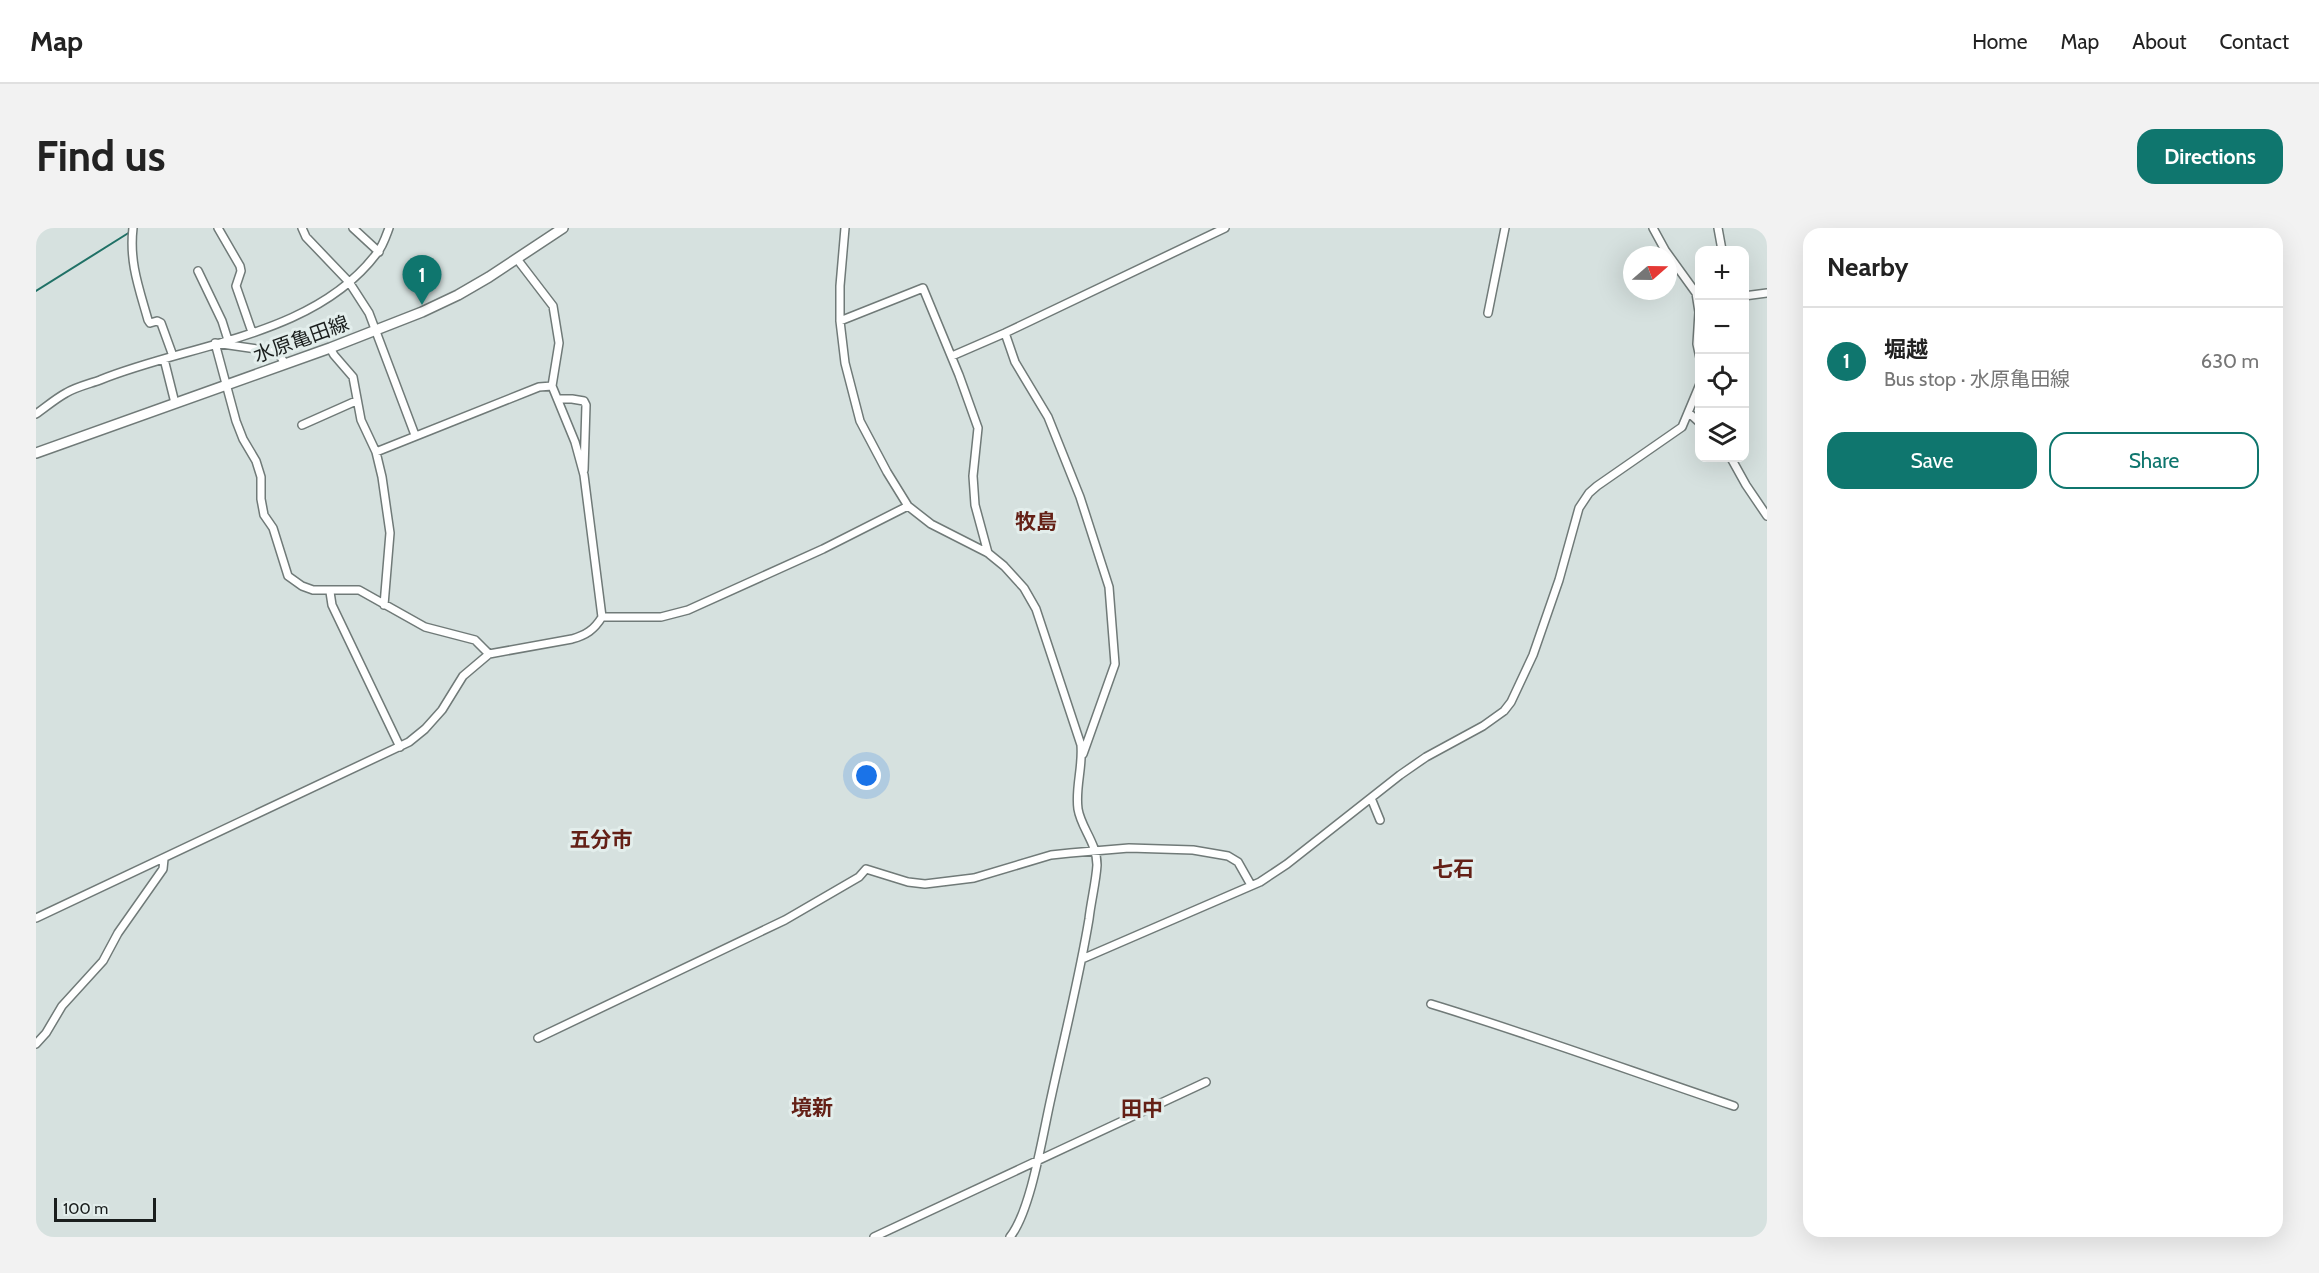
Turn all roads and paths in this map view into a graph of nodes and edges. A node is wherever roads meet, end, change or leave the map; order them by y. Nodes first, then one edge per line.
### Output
1 (133, 228) edge
2 (218, 228) edge
3 (302, 228) edge
4 (353, 228) edge
5 (389, 228) edge
6 (564, 228) edge
7 (845, 228) edge
8 (1225, 228) edge
9 (1505, 228) edge
10 (1653, 228) edge
11 (1718, 228) edge
12 (1721, 246) edge
13 (379, 252) junction
14 (517, 259) junction
15 (198, 271) dead end
16 (349, 282) junction
17 (1695, 289) edge
18 (1766, 292) edge
19 (1749, 295) edge
20 (1698, 300) edge
21 (1488, 313) dead end
22 (840, 321) junction
23 (377, 330) junction
24 (252, 332) junction
25 (1005, 333) junction
26 (228, 340) junction
27 (215, 343) junction
28 (330, 348) junction
29 (1699, 354) edge
30 (173, 356) junction
31 (952, 356) junction
32 (164, 359) junction
33 (285, 364) junction
34 (225, 386) junction
35 (552, 386) junction
36 (1695, 397) edge
37 (559, 399) junction
38 (356, 401) junction
39 (175, 404) junction
40 (1689, 413) junction
41 (36, 414) edge
42 (1695, 418) edge
43 (302, 425) dead end
44 (415, 435) junction
45 (376, 452) junction
46 (36, 453) edge
47 (1733, 462) edge
48 (584, 475) junction
49 (908, 506) junction
50 (1767, 516) edge
51 (988, 553) junction
52 (330, 592) junction
53 (384, 605) junction
54 (602, 617) junction
55 (489, 654) junction
56 (400, 747) junction
57 (1082, 756) junction
58 (1371, 798) junction
59 (1380, 820) dead end
60 (1094, 850) junction
61 (164, 859) junction
62 (1251, 885) junction
63 (36, 918) edge
64 (1082, 960) junction
65 (1431, 1004) dead end
66 (538, 1038) dead end
67 (36, 1044) edge
68 (1206, 1082) dead end
69 (1734, 1106) dead end
70 (1036, 1162) junction
71 (874, 1237) edge
72 (1010, 1237) edge

1 - 30 street
2 - 24 street
3 - 16 street
4 - 13 street
5 - 13 street
6 - 14 main road, 水原亀田線
7 - 22 street
8 - 25 street
9 - 21 street
10 - 17 street
11 - 12 street
13 - 16 street
14 - 23 main road, 水原亀田線
14 - 35 street
15 - 26 street
16 - 23 street
16 - 24 street
18 - 19 street
20 - 29 street
22 - 31 street
22 - 49 street
23 - 28 main road, 水原亀田線
23 - 44 street
24 - 26 street
25 - 31 street
25 - 57 street
26 - 27 street
27 - 30 street
27 - 33 street
27 - 34 street
28 - 33 main road, 水原亀田線
28 - 38 street
30 - 32 street
31 - 51 street
32 - 39 street
32 - 41 street
33 - 34 main road, 水原亀田線
34 - 39 main road, 水原亀田線
34 - 52 street
35 - 37 street
35 - 44 street
36 - 40 street
37 - 48 street
37 - 48 street
38 - 43 street
38 - 45 street
39 - 46 main road, 水原亀田線
40 - 42 street
40 - 58 street
44 - 45 street
45 - 53 street
47 - 50 street
48 - 54 street
49 - 51 street
49 - 54 street
51 - 57 street
52 - 53 street
52 - 56 street
53 - 55 street
54 - 55 street
55 - 56 street
56 - 61 street
57 - 60 street
58 - 59 street
58 - 62 street
60 - 62 street
60 - 64 street
60 - 66 street
61 - 63 street
61 - 67 street
62 - 64 street
64 - 70 street
65 - 69 street
68 - 70 street
70 - 71 street
70 - 72 street

